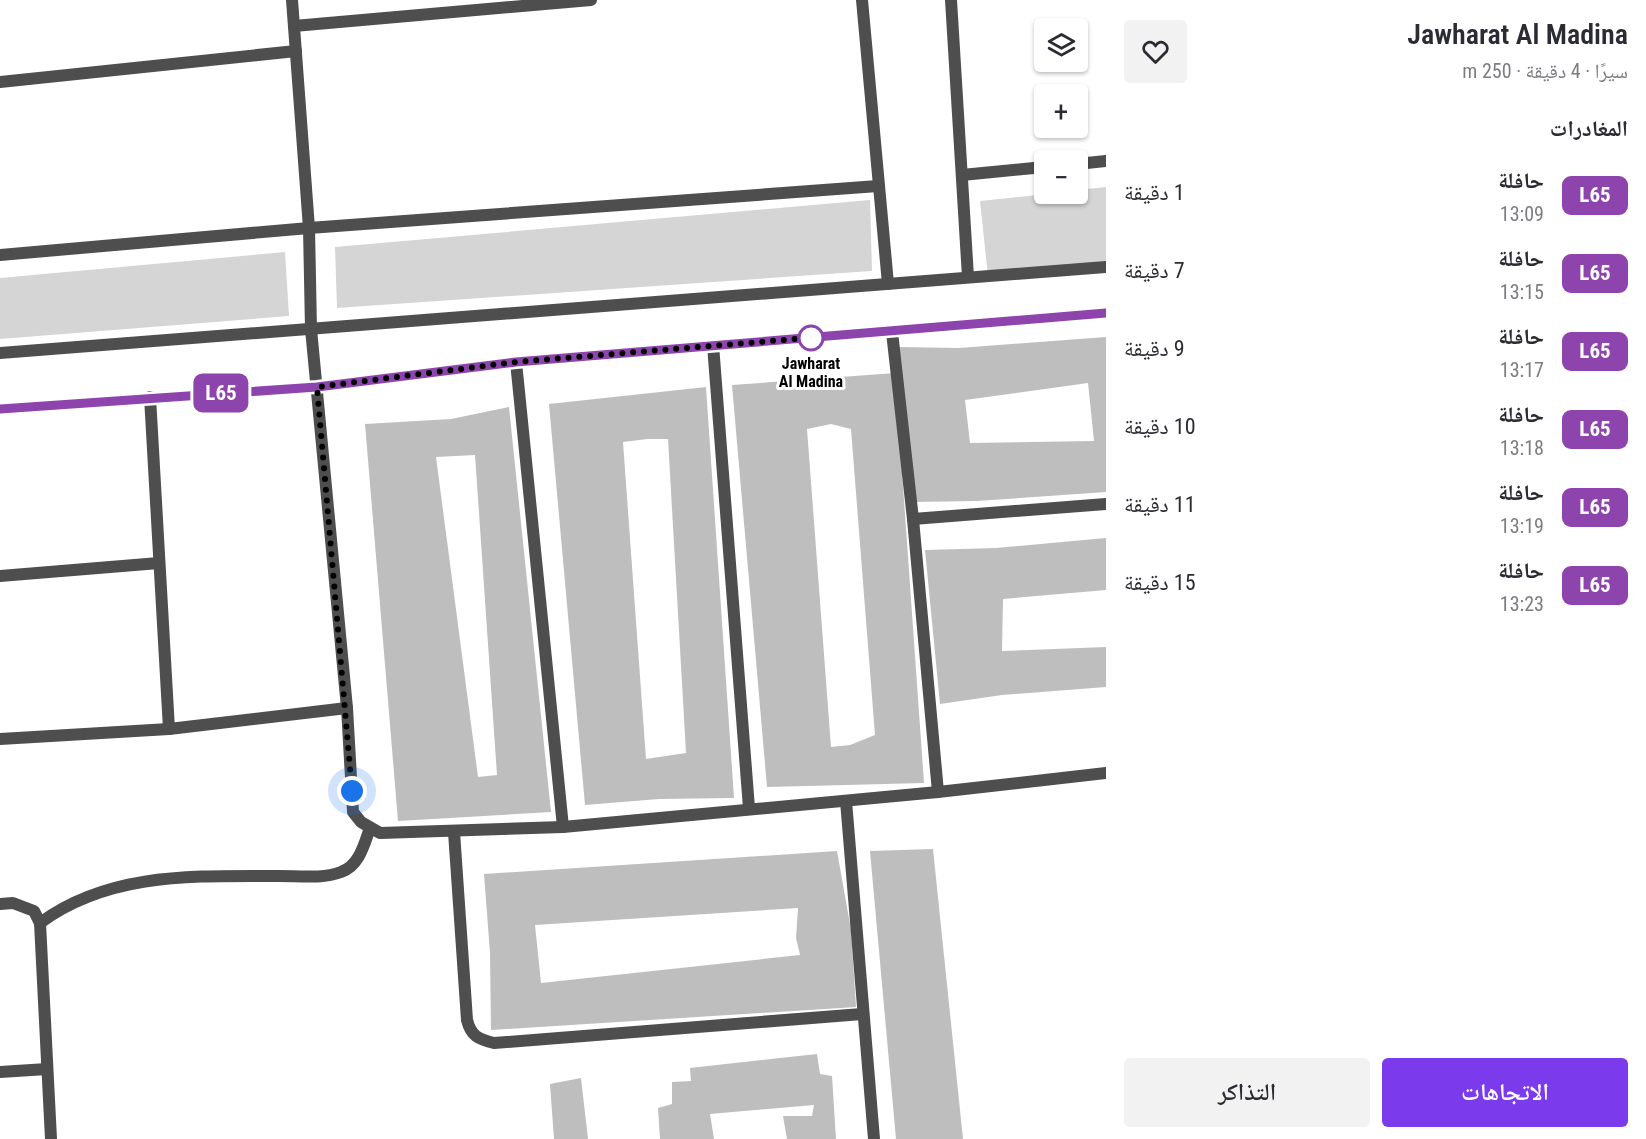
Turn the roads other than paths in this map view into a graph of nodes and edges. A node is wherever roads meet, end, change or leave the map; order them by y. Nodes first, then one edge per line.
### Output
1 (292, 0) edge
2 (591, 0) edge
3 (862, 0) edge
4 (951, 0) edge
5 (294, 26) junction
6 (296, 51) junction
7 (0, 82) edge
8 (1106, 161) edge
9 (1088, 163) edge
10 (1034, 168) edge
11 (962, 175) junction
12 (878, 186) junction
13 (309, 228) junction
14 (0, 255) edge
15 (1106, 267) edge
16 (968, 277) junction
17 (888, 284) junction
18 (1106, 313) edge
19 (311, 329) junction
20 (892, 332) junction
21 (713, 345) junction
22 (0, 353) edge
23 (516, 362) junction
24 (317, 387) junction
25 (150, 397) junction
26 (0, 409) edge
27 (1106, 504) edge
28 (914, 519) junction
29 (159, 563) junction
30 (0, 576) edge
31 (347, 708) junction
32 (169, 729) junction
33 (0, 739) edge
34 (1106, 773) edge
35 (938, 792) junction
36 (846, 801) junction
37 (749, 808) junction
38 (563, 827) junction
39 (370, 828) junction
40 (454, 832) junction
41 (0, 904) edge
42 (40, 923) junction
43 (862, 1014) junction
44 (48, 1069) junction
45 (0, 1072) edge
46 (51, 1139) edge
47 (874, 1139) edge

1 - 5 street
2 - 5 street
3 - 12 street
4 - 11 street
5 - 6 street
6 - 7 street
6 - 13 street
8 - 9 street
10 - 11 street
11 - 16 street
12 - 13 street
12 - 17 street
13 - 14 street
13 - 19 street
15 - 16 street
16 - 17 street
17 - 19 street
18 - 20 street
19 - 22 street
19 - 24 street
20 - 21 street
20 - 28 street
21 - 23 street
21 - 37 street
23 - 24 street
23 - 38 street
24 - 25 street
24 - 31 street
25 - 26 street
25 - 29 street
27 - 28 street
28 - 35 street
29 - 30 street
29 - 32 street
31 - 32 street
31 - 39 street
32 - 33 street
34 - 35 street
35 - 36 street
36 - 37 street
36 - 43 street
37 - 38 street
38 - 40 street
39 - 40 street
39 - 42 street
40 - 43 street
41 - 42 street
42 - 44 street
43 - 47 street
44 - 45 street
44 - 46 street

